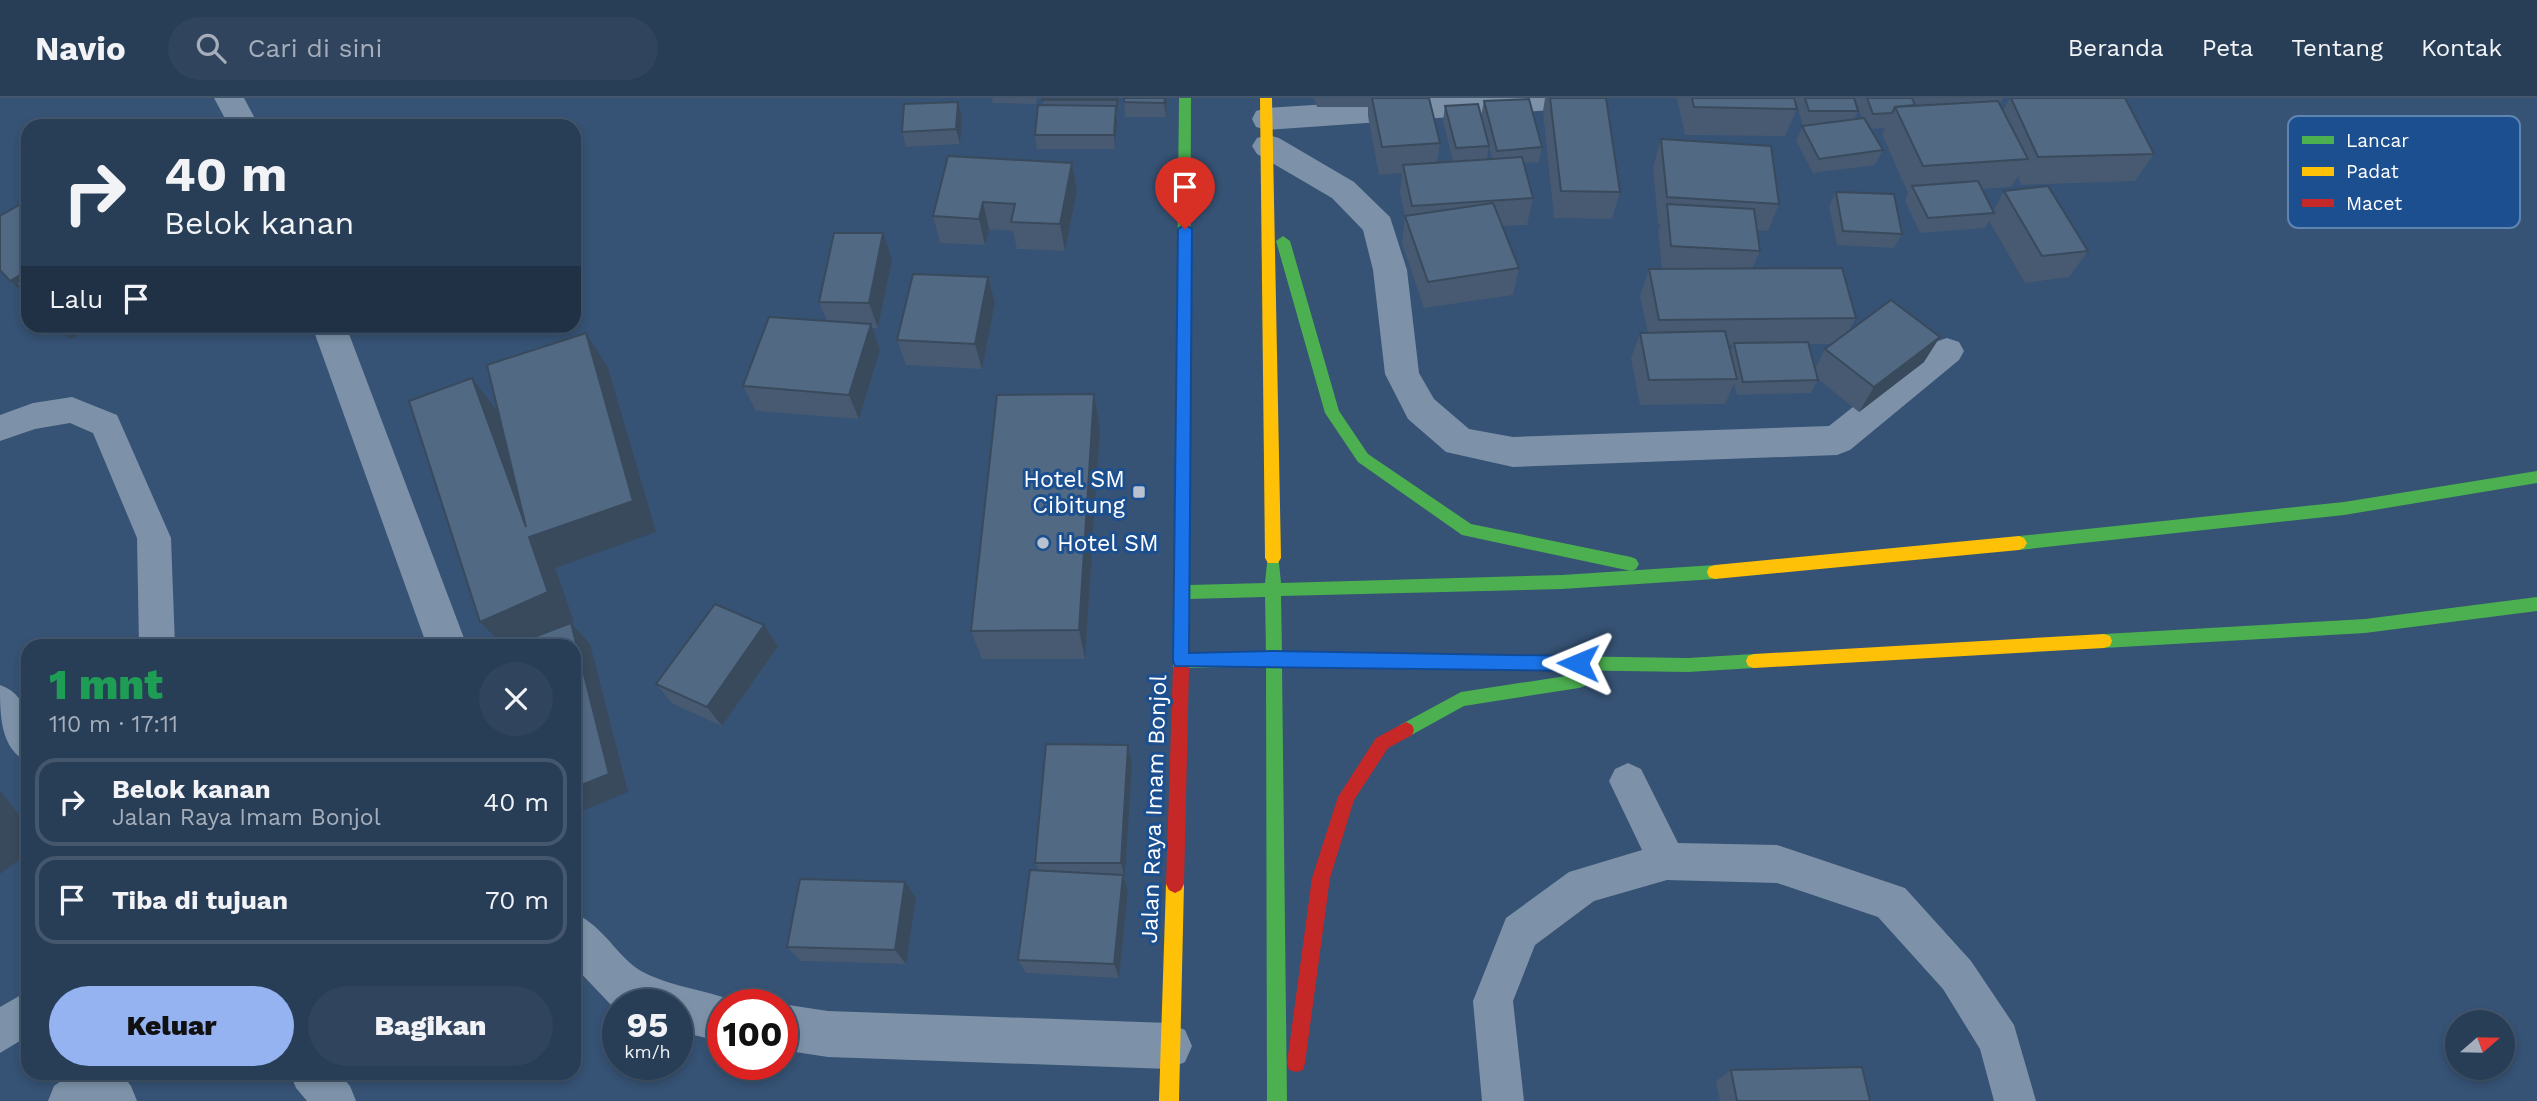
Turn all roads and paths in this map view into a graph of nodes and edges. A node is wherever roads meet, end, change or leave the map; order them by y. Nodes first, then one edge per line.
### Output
1 (229, 98) edge
2 (1185, 98) edge
3 (1579, 98) edge
4 (240, 119) edge
5 (1267, 121) edge
6 (1269, 192) junction
7 (332, 333) edge
8 (1947, 351) dead end
9 (0, 428) edge
10 (2537, 477) edge
11 (1680, 575) junction
12 (1274, 591) junction
13 (1183, 592) junction
14 (2537, 604) edge
15 (157, 639) edge
16 (444, 639) edge
17 (1274, 659) junction
18 (1181, 661) junction
19 (1688, 665) junction
20 (0, 701) edge
21 (21, 734) edge
22 (1628, 781) dead end
23 (1667, 861) junction
24 (581, 943) edge
25 (627, 989) edge
26 (21, 1017) edge
27 (798, 1029) edge
28 (0, 1032) edge
29 (1169, 1046) junction
30 (317, 1080) edge
31 (1293, 1088) edge
32 (335, 1101) edge
33 (1169, 1101) edge
34 (1277, 1101) edge
35 (1503, 1101) edge
36 (2015, 1101) edge

1 - 4 street
2 - 13 highway, Jalan Raya Imam Bonjol
3 - 5 street
5 - 6 highway
5 - 8 street
6 - 11 highway
6 - 12 highway
7 - 16 street
9 - 15 lane
10 - 11 highway
11 - 12 highway
12 - 13 highway
12 - 17 highway
13 - 18 highway, Jalan Raya Imam Bonjol
14 - 19 highway
17 - 18 highway
17 - 19 highway
17 - 34 highway
18 - 29 highway, Jalan Raya Imam Bonjol
19 - 31 highway
20 - 21 lane
22 - 23 lane
23 - 35 lane
23 - 36 lane
24 - 25 street
26 - 28 lane
27 - 29 street
29 - 33 highway, Jalan Raya Imam Bonjol
30 - 32 lane

